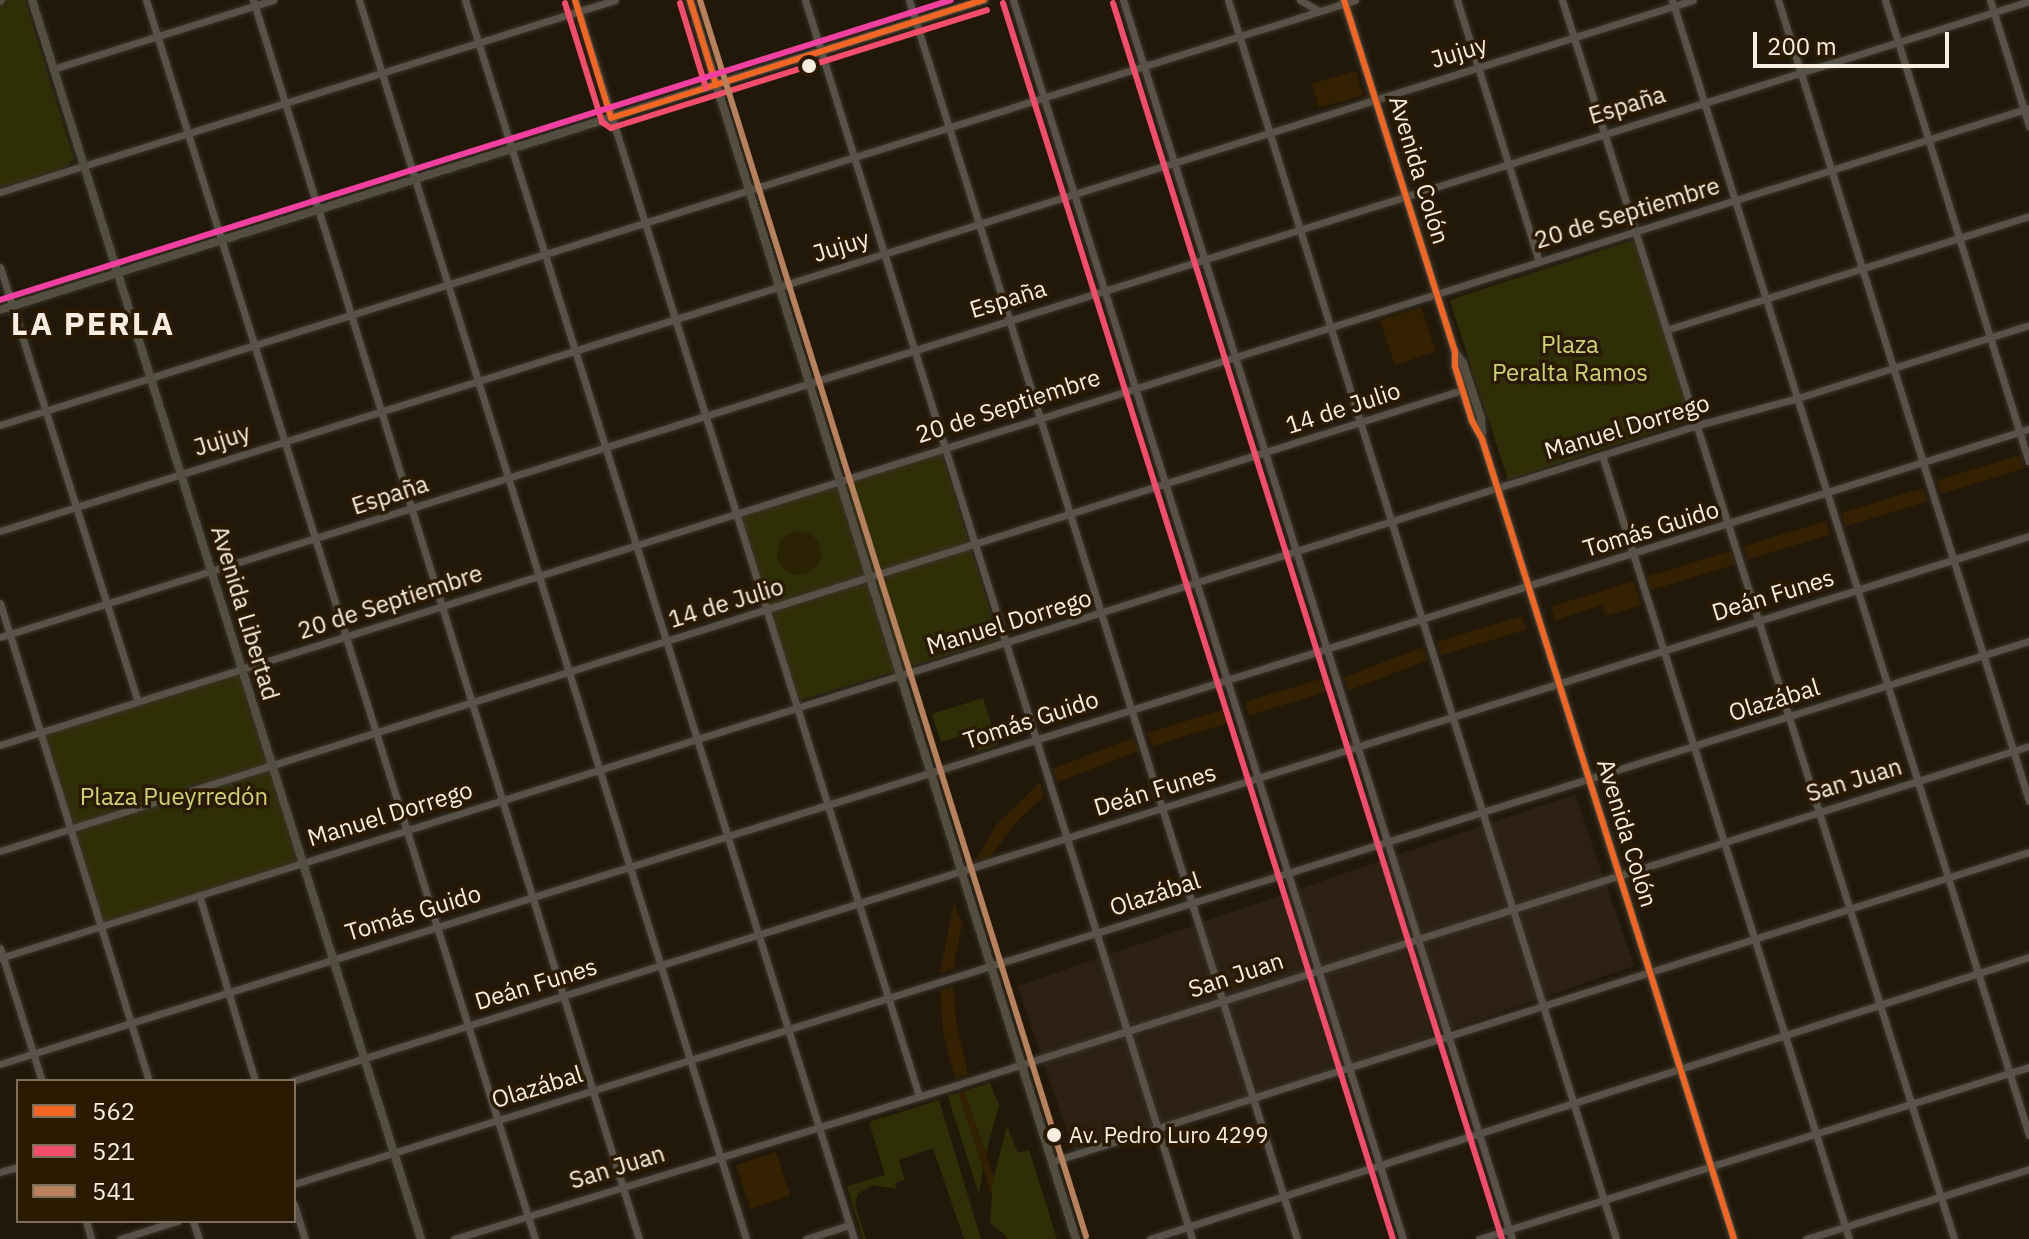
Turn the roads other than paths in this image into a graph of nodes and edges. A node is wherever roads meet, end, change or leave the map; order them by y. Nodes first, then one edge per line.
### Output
1 (32, 0) edge
2 (146, 0) edge
3 (273, 0) edge
4 (359, 0) edge
5 (465, 0) edge
6 (575, 0) edge
7 (615, 0) edge
8 (690, 0) edge
9 (805, 0) edge
10 (909, 0) edge
11 (984, 0) edge
12 (1013, 0) edge
13 (1123, 0) edge
14 (1228, 0) edge
15 (1300, 0) edge
16 (1457, 0) edge
17 (1562, 0) edge
18 (1693, 0) edge
19 (1778, 0) edge
20 (1885, 0) edge
21 (1990, 0) edge
22 (1348, 1) edge
23 (2029, 1) edge
24 (254, 3) edge
25 (1673, 3) edge
26 (578, 11) junction
27 (1320, 11) junction
28 (1994, 12) junction
29 (916, 22) junction
30 (157, 36) junction
31 (1240, 36) junction
32 (1574, 37) junction
33 (1898, 42) junction
34 (479, 43) junction
35 (821, 52) junction
36 (1144, 66) junction
37 (1478, 67) junction
38 (53, 69) junction
39 (1800, 72) junction
40 (382, 73) junction
41 (716, 85) junction
42 (1044, 98) junction
43 (1376, 99) junction
44 (1704, 102) junction
45 (286, 103) junction
46 (2026, 109) edge
47 (611, 118) junction
48 (2029, 126) edge
49 (949, 128) junction
50 (1603, 132) junction
51 (1270, 133) junction
52 (188, 134) junction
53 (1929, 140) junction
54 (512, 150) junction
55 (854, 157) junction
56 (1174, 162) junction
57 (1508, 164) junction
58 (84, 167) junction
59 (1831, 170) junction
60 (415, 180) junction
61 (749, 190) junction
62 (0, 192) edge
63 (1074, 194) junction
64 (1406, 197) junction
65 (1736, 201) junction
66 (319, 209) junction
67 (2029, 216) edge
68 (644, 223) junction
69 (979, 224) junction
70 (1301, 230) junction
71 (1638, 232) junction
72 (1959, 237) junction
73 (222, 239) junction
74 (884, 253) junction
75 (545, 255) junction
76 (1204, 260) junction
77 (1539, 261) junction
78 (0, 267) edge
79 (1862, 268) junction
80 (117, 272) junction
81 (448, 285) junction
82 (779, 286) junction
83 (1106, 291) junction
84 (1436, 292) junction
85 (1766, 298) junction
86 (12, 306) junction
87 (0, 310) edge
88 (351, 316) junction
89 (673, 319) junction
90 (1009, 320) junction
91 (1331, 325) junction
92 (2029, 325) edge
93 (1669, 329) junction
94 (1991, 337) junction
95 (255, 346) junction
96 (914, 349) junction
97 (575, 350) junction
98 (1456, 353) junction
99 (1234, 355) junction
100 (1893, 368) junction
101 (150, 378) junction
102 (478, 381) junction
103 (809, 382) junction
104 (1135, 387) junction
105 (1462, 390) junction
106 (1798, 398) junction
107 (45, 411) junction
108 (380, 411) junction
109 (703, 415) junction
110 (1040, 417) junction
111 (1361, 423) junction
112 (0, 425) edge
113 (1698, 425) junction
114 (2029, 429) edge
115 (2020, 432) junction
116 (1482, 439) junction
117 (285, 441) junction
118 (605, 447) junction
119 (945, 447) junction
120 (1265, 454) junction
121 (1602, 455) junction
122 (2029, 461) edge
123 (1923, 463) junction
124 (180, 474) junction
125 (508, 478) junction
126 (839, 480) junction
127 (1166, 486) junction
128 (1498, 488) junction
129 (1828, 494) junction
130 (74, 507) junction
131 (411, 509) junction
132 (733, 513) junction
133 (1071, 516) junction
134 (1392, 521) junction
135 (1730, 525) junction
136 (0, 531) edge
137 (2029, 536) edge
138 (316, 540) junction
139 (636, 545) junction
140 (975, 546) junction
141 (1296, 552) junction
142 (1634, 555) junction
143 (1954, 559) junction
144 (211, 572) junction
145 (539, 576) junction
146 (870, 579) junction
147 (1197, 584) junction
148 (1529, 588) junction
149 (1858, 590) junction
150 (0, 603) edge
151 (106, 605) junction
152 (442, 607) junction
153 (765, 611) junction
154 (1102, 614) junction
155 (1422, 619) junction
156 (1760, 620) junction
157 (10, 634) junction
158 (0, 637) edge
159 (346, 637) junction
160 (2029, 641) edge
161 (667, 642) junction
162 (1006, 644) junction
163 (1326, 648) junction
164 (1664, 651) junction
165 (1984, 655) junction
166 (242, 670) junction
167 (569, 673) junction
168 (900, 677) junction
169 (1227, 679) junction
170 (1559, 684) junction
171 (1888, 685) junction
172 (138, 702) junction
173 (472, 703) junction
174 (1131, 709) junction
175 (796, 710) junction
176 (1790, 716) junction
177 (1453, 717) junction
178 (40, 732) junction
179 (376, 733) junction
180 (697, 740) junction
181 (1036, 740) junction
182 (0, 745) edge
183 (1694, 746) junction
184 (2029, 746) edge
185 (1358, 747) junction
186 (2014, 751) junction
187 (272, 766) junction
188 (599, 770) junction
189 (930, 774) junction
190 (1258, 778) junction
191 (1590, 779) junction
192 (1918, 781) junction
193 (502, 800) junction
194 (2029, 801) edge
195 (826, 804) junction
196 (1162, 808) junction
197 (1820, 811) junction
198 (1483, 812) junction
199 (70, 829) junction
200 (407, 830) junction
201 (727, 835) junction
202 (1067, 839) junction
203 (1724, 841) junction
204 (1388, 842) junction
205 (0, 851) edge
206 (2029, 852) edge
207 (302, 862) junction
208 (629, 866) junction
209 (961, 871) junction
210 (1288, 872) junction
211 (1620, 875) junction
212 (1948, 877) junction
213 (199, 895) junction
214 (532, 896) junction
215 (1192, 903) junction
216 (858, 904) junction
217 (1850, 908) junction
218 (1513, 909) junction
219 (437, 926) junction
220 (101, 927) junction
221 (1096, 933) junction
222 (758, 935) junction
223 (1754, 938) junction
224 (1418, 939) junction
225 (0, 948) edge
226 (2029, 957) edge
227 (2, 958) edge
228 (333, 959) junction
229 (660, 966) junction
230 (990, 967) junction
231 (1319, 970) junction
232 (1650, 972) junction
233 (1978, 973) junction
234 (227, 992) junction
235 (565, 996) junction
236 (888, 998) junction
237 (1223, 1001) junction
238 (1880, 1004) junction
239 (1543, 1006) junction
240 (131, 1023) junction
241 (468, 1026) junction
242 (788, 1030) junction
243 (1127, 1031) junction
244 (1784, 1034) junction
245 (1448, 1036) junction
246 (33, 1053) junction
247 (364, 1059) junction
248 (690, 1060) junction
249 (0, 1064) edge
250 (1021, 1064) junction
251 (1349, 1067) junction
252 (1680, 1067) junction
253 (2029, 1067) edge
254 (2009, 1073) junction
255 (41, 1079) edge
256 (148, 1079) edge
257 (254, 1079) edge
258 (296, 1080) edge
259 (593, 1091) junction
260 (919, 1096) junction
261 (1253, 1097) junction
262 (1573, 1102) junction
263 (1912, 1104) junction
264 (498, 1121) junction
265 (818, 1127) junction
266 (1157, 1127) junction
267 (1478, 1132) junction
268 (1816, 1134) junction
269 (2029, 1135) edge
270 (394, 1153) junction
271 (720, 1156) junction
272 (1051, 1162) junction
273 (1380, 1164) junction
274 (1711, 1167) junction
275 (2029, 1169) edge
276 (296, 1183) edge
277 (623, 1186) junction
278 (1284, 1196) junction
279 (1941, 1197) junction
280 (1604, 1200) junction
281 (296, 1210) edge
282 (528, 1216) junction
283 (171, 1223) edge
284 (849, 1225) junction
285 (1188, 1227) junction
286 (1845, 1227) junction
287 (1509, 1230) junction
288 (120, 1239) edge
289 (305, 1239) edge
290 (421, 1239) edge
291 (454, 1239) edge
292 (535, 1239) edge
293 (639, 1239) edge
294 (746, 1239) edge
295 (806, 1239) edge
296 (854, 1239) edge
297 (1076, 1239) edge
298 (1150, 1239) edge
299 (1192, 1239) edge
300 (1297, 1239) edge
301 (1403, 1239) edge
302 (1479, 1239) edge
303 (1512, 1239) edge
304 (1616, 1239) edge
305 (1734, 1239) edge
306 (1806, 1239) edge
307 (1849, 1239) edge
308 (1954, 1239) edge

1 - 38 main road, Avenida Libertad
2 - 30 street
3 - 24 street
4 - 40 street
5 - 34 street
6 - 26 street
7 - 26 street
8 - 41 main road
9 - 35 street
10 - 29 street
11 - 29 main road
12 - 42 street
13 - 36 street
14 - 31 street
15 - 27 street
16 - 37 street
17 - 32 street
18 - 25 street, Jujuy
19 - 39 street
20 - 33 street
21 - 28 street
22 - 27 street
22 - 43 main road, Avenida Colón
23 - 28 street, España
24 - 30 street
24 - 45 street
25 - 32 street, Jujuy
25 - 44 street
26 - 34 street
26 - 47 street
27 - 31 street
28 - 33 street, España
28 - 46 street
29 - 35 main road
29 - 49 street
30 - 38 street
30 - 52 street
31 - 36 street
31 - 51 street
32 - 37 street, Jujuy
32 - 50 street
33 - 39 street, España
33 - 53 street
34 - 40 street
34 - 54 street
35 - 41 main road
35 - 55 street
36 - 42 street
36 - 56 street
37 - 43 street, Jujuy
37 - 57 street
38 - 58 main road, Avenida Libertad
39 - 44 street, España
39 - 59 street
40 - 45 street
40 - 60 street
41 - 47 main road
41 - 61 main road
42 - 49 street
42 - 63 street
43 - 51 street, Jujuy
43 - 64 main road, Avenida Colón
44 - 50 street, España
44 - 65 street
45 - 52 street
45 - 66 street
46 - 48 street
46 - 53 street, 20 de Septiembre
47 - 54 main road
47 - 68 street
49 - 55 street
49 - 69 street
50 - 57 street, España
50 - 71 street
51 - 56 street, Jujuy
51 - 70 street
52 - 58 street
52 - 73 street
53 - 59 street, 20 de Septiembre
53 - 72 street
54 - 60 main road
54 - 75 street
55 - 61 street
55 - 74 street
56 - 63 street, Jujuy
56 - 76 street
57 - 64 street, España
57 - 77 street
58 - 62 street
58 - 80 main road, Avenida Libertad
59 - 65 street, 20 de Septiembre
59 - 79 street
60 - 66 main road
60 - 81 street
61 - 68 street
61 - 82 main road
63 - 69 street, Jujuy
63 - 83 street
64 - 70 street, España
64 - 84 main road, Avenida Colón
65 - 71 street, 20 de Septiembre
65 - 85 street
66 - 73 main road
66 - 88 street
67 - 72 street
68 - 75 street
68 - 89 street
69 - 74 street, Jujuy
69 - 90 street
70 - 76 street, España
70 - 91 street
71 - 77 street, 20 de Septiembre
71 - 93 street
72 - 79 street
72 - 94 street
73 - 80 main road
73 - 95 street
74 - 82 street, Jujuy
74 - 96 street
75 - 81 street
75 - 97 street
76 - 83 street, España
76 - 99 street
77 - 84 street, 20 de Septiembre
78 - 86 street
79 - 85 street
79 - 100 street
80 - 86 main road
80 - 101 main road, Avenida Libertad
81 - 88 street
81 - 102 street
82 - 89 street, Jujuy
82 - 103 main road
83 - 90 street, España
83 - 104 street
84 - 91 street, 20 de Septiembre
84 - 98 main road, Avenida Colón
85 - 93 street
85 - 106 street
86 - 87 main road
86 - 107 street
88 - 95 street
88 - 108 street
89 - 97 street, Jujuy
89 - 109 street
90 - 96 street, España
90 - 110 street
91 - 99 street, 20 de Septiembre
91 - 111 street
92 - 94 street, Manuel Dorrego
93 - 113 street
94 - 100 street, Manuel Dorrego
94 - 115 street
95 - 101 street
95 - 117 street
96 - 103 street, España
96 - 119 street
97 - 102 street, Jujuy
97 - 118 street
98 - 105 main road, Avenida Colón
98 - 116 main road, Avenida Colón
99 - 104 street, 20 de Septiembre
99 - 120 street
100 - 106 street, Manuel Dorrego
100 - 123 street
101 - 107 street
101 - 124 main road, Avenida Libertad
102 - 108 street, Jujuy
102 - 125 street
103 - 109 street, España
103 - 126 main road
104 - 110 street, 20 de Septiembre
104 - 127 street
105 - 111 street, 14 de Julio
105 - 116 main road, Avenida Colón
106 - 113 street, Manuel Dorrego
106 - 129 street
107 - 112 street
107 - 130 street
108 - 117 street, Jujuy
108 - 131 street
109 - 118 street, España
109 - 132 street
110 - 119 street, 20 de Septiembre
110 - 133 street
111 - 120 street, 14 de Julio
111 - 134 street
113 - 121 street, Manuel Dorrego
113 - 135 street
114 - 115 street, Tomás Guido
115 - 122 street
115 - 123 street, Tomás Guido
116 - 128 main road, Avenida Colón
117 - 124 street, Jujuy
117 - 138 street
118 - 125 street, España
118 - 139 street
119 - 126 street, 20 de Septiembre
119 - 140 street
120 - 127 street, 14 de Julio
120 - 141 street
121 - 128 street, Manuel Dorrego
121 - 142 street
123 - 129 street, Tomás Guido
123 - 143 street
124 - 130 street, Jujuy
124 - 144 main road, Avenida Libertad
125 - 131 street, España
125 - 145 street
126 - 132 street, 20 de Septiembre
126 - 146 main road
127 - 133 street, 14 de Julio
127 - 147 street
128 - 134 street, Manuel Dorrego
128 - 148 main road, Avenida Colón
129 - 135 street, Tomás Guido
129 - 149 street
130 - 136 street, Jujuy
130 - 151 street
131 - 138 street, España
131 - 152 street
132 - 139 street, 20 de Septiembre
132 - 153 street
133 - 140 street, 14 de Julio
133 - 154 street
134 - 141 street, Manuel Dorrego
134 - 155 street
135 - 142 street, Tomás Guido
135 - 156 street
137 - 143 street, Deán Funes
138 - 144 street, España
138 - 159 street
139 - 145 street, 20 de Septiembre
139 - 161 street
140 - 146 street, 14 de Julio
140 - 162 street
141 - 147 street, Manuel Dorrego
141 - 163 street
142 - 148 street, Tomás Guido
142 - 164 street
143 - 149 street, Deán Funes
143 - 165 street
144 - 151 street, España
144 - 166 main road, Avenida Libertad
145 - 152 street, 20 de Septiembre
145 - 167 street
146 - 153 street, 14 de Julio
146 - 168 main road
147 - 154 street, Manuel Dorrego
147 - 169 street
148 - 155 street, Tomás Guido
148 - 170 main road, Avenida Colón
149 - 156 street, Deán Funes
149 - 171 street
150 - 157 street
151 - 157 street, España
151 - 172 street
152 - 159 street, 20 de Septiembre
152 - 173 street
153 - 161 street, 14 de Julio
153 - 175 street
154 - 162 street, Manuel Dorrego
154 - 174 street
155 - 163 street, Tomás Guido
155 - 177 street
156 - 164 street, Deán Funes
156 - 176 street
157 - 158 street, España
157 - 178 street
159 - 166 street, 20 de Septiembre
159 - 179 street
160 - 165 street, Olazábal
161 - 167 street, 14 de Julio
161 - 180 street
162 - 168 street, Manuel Dorrego
162 - 181 street
163 - 169 street, Tomás Guido
163 - 185 street
164 - 170 street, Deán Funes
164 - 183 street
165 - 171 street, Olazábal
165 - 186 street
166 - 172 street, 20 de Septiembre
166 - 187 main road, Avenida Libertad
167 - 173 street, 14 de Julio
167 - 188 street
168 - 175 street, Manuel Dorrego
168 - 189 main road
169 - 174 street, Tomás Guido
169 - 190 street
170 - 177 street, Deán Funes
170 - 191 main road, Avenida Colón
171 - 176 street, Olazábal
171 - 192 street
172 - 178 street, 20 de Septiembre
173 - 179 street, 14 de Julio
173 - 193 street
174 - 181 street, Tomás Guido
174 - 196 street
175 - 180 street, Manuel Dorrego
175 - 195 street
176 - 183 street, Olazábal
176 - 197 street
177 - 185 street, Deán Funes
177 - 198 street
178 - 182 street, 20 de Septiembre
178 - 199 street
179 - 187 street, 14 de Julio
179 - 200 street
180 - 188 street, Manuel Dorrego
180 - 201 street
181 - 189 street, Tomás Guido
181 - 202 street
183 - 191 street, Olazábal
183 - 203 street
184 - 186 street, San Juan
185 - 190 street, Deán Funes
185 - 204 street
186 - 192 street, San Juan
186 - 194 street
187 - 199 street, 14 de Julio
187 - 207 main road, Avenida Libertad
188 - 193 street, Manuel Dorrego
188 - 208 street
189 - 195 street, Tomás Guido
189 - 209 main road
190 - 196 street, Deán Funes
190 - 210 street
191 - 198 street, Olazábal
191 - 211 main road, Avenida Colón
192 - 197 street, San Juan
192 - 212 street
193 - 200 street, Manuel Dorrego
193 - 214 street
195 - 201 street, Tomás Guido
195 - 216 street
196 - 202 street, Deán Funes
196 - 215 street
197 - 203 street, San Juan
197 - 217 street
198 - 204 street, Olazábal
198 - 218 street
199 - 205 street, 14 de Julio
199 - 220 street
200 - 207 street, Manuel Dorrego
200 - 219 street
201 - 208 street, Tomás Guido
201 - 222 street
202 - 209 street, Deán Funes
202 - 221 street
203 - 211 street, San Juan
203 - 223 street
204 - 210 street, Olazábal
204 - 224 street
206 - 212 street
207 - 213 street, Manuel Dorrego
207 - 228 main road, Avenida Libertad
208 - 214 street, Tomás Guido
208 - 229 street
209 - 216 street, Deán Funes
209 - 230 main road
210 - 215 street, Olazábal
210 - 231 street
211 - 218 street, San Juan
211 - 232 main road, Avenida Colón
212 - 217 street
212 - 233 street
213 - 220 street, Manuel Dorrego
213 - 234 street
214 - 219 street, Tomás Guido
214 - 235 street
215 - 221 street, Olazábal
215 - 237 street
216 - 222 street, Deán Funes
216 - 236 street
217 - 223 street
217 - 238 street
218 - 224 street, San Juan
218 - 239 street
219 - 228 street, Tomás Guido
219 - 241 street
220 - 227 street, Manuel Dorrego
220 - 240 street
221 - 230 street, Olazábal
221 - 243 street
222 - 229 street, Deán Funes
222 - 242 street
223 - 232 street
223 - 244 street
224 - 231 street, San Juan
224 - 245 street
225 - 227 street
226 - 233 street
227 - 246 street
228 - 234 street, Tomás Guido
228 - 247 main road, Avenida Libertad
229 - 235 street, Deán Funes
229 - 248 street
230 - 236 street, Olazábal
230 - 250 main road
231 - 237 street, San Juan
231 - 251 street
232 - 239 street
232 - 252 main road, Avenida Colón
233 - 238 street
233 - 254 street
234 - 240 street, Tomás Guido
234 - 257 street
235 - 241 street, Deán Funes
235 - 259 street
236 - 242 street, Olazábal
236 - 260 street
237 - 243 street, San Juan
237 - 261 street
238 - 244 street
238 - 263 street
239 - 245 street
239 - 262 street
240 - 246 street, Tomás Guido
240 - 256 street
241 - 247 street, Deán Funes
241 - 264 street
242 - 248 street, Olazábal
242 - 265 street
243 - 250 street, San Juan
243 - 266 street
244 - 252 street
244 - 268 street
245 - 251 street
245 - 267 street
246 - 249 street, Tomás Guido
246 - 255 street
247 - 258 street, Deán Funes
247 - 270 main road, Avenida Libertad
248 - 259 street, Olazábal
248 - 271 street
250 - 260 street, San Juan
250 - 272 main road
251 - 261 street
251 - 273 street
252 - 262 street
252 - 274 main road, Avenida Colón
253 - 254 street
254 - 263 street
254 - 269 street
259 - 264 street, Olazábal
259 - 277 street
260 - 265 street, San Juan
261 - 266 street
261 - 278 street
262 - 267 street
262 - 280 street
263 - 268 street
263 - 279 street
264 - 270 street, Olazábal
264 - 282 street
265 - 271 street, San Juan
265 - 284 street
266 - 272 street
266 - 285 street
267 - 273 street
267 - 287 street
268 - 274 street
268 - 286 street
270 - 276 street, Olazábal
270 - 290 main road, Avenida Libertad
271 - 277 street, San Juan
271 - 294 street
272 - 297 main road
273 - 278 street
273 - 301 street
274 - 280 street
274 - 305 main road, Avenida Colón
275 - 279 street
277 - 282 street, San Juan
277 - 293 street
278 - 285 street
278 - 300 street
279 - 286 street
279 - 308 street
280 - 287 street
280 - 304 street
281 - 289 street
282 - 291 street, San Juan
282 - 292 street
283 - 288 street
284 - 295 street
284 - 296 street
285 - 298 street
285 - 299 street
286 - 306 street
286 - 307 street
287 - 302 street
287 - 303 street

